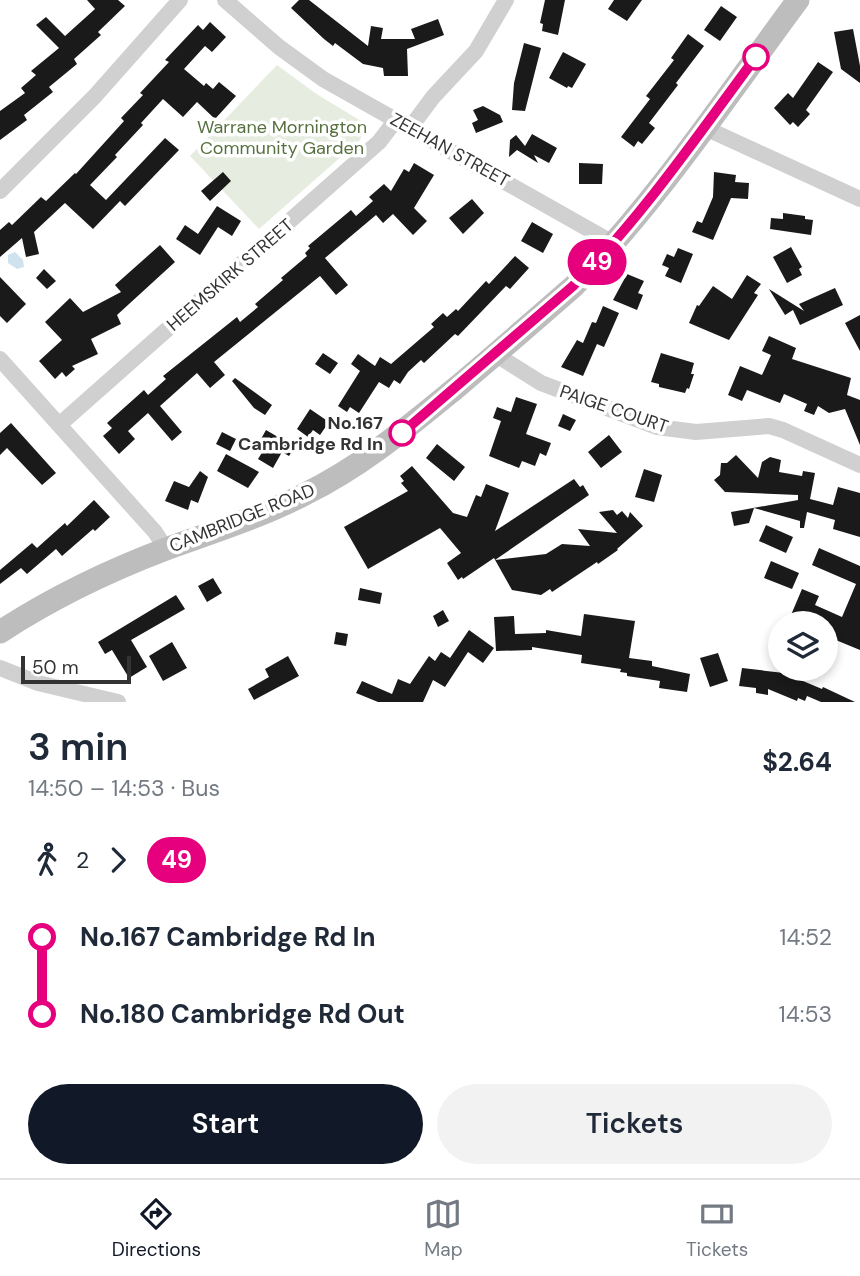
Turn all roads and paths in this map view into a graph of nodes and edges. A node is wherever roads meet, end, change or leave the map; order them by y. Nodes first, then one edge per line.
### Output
1 (180, 0) edge
2 (225, 0) edge
3 (506, 0) edge
4 (799, 0) edge
5 (396, 120) junction
6 (410, 128) junction
7 (704, 128) junction
8 (0, 191) edge
9 (860, 199) edge
10 (613, 243) junction
11 (495, 354) junction
12 (0, 359) edge
13 (59, 425) junction
14 (860, 465) edge
15 (166, 549) junction
16 (0, 632) edge
17 (0, 668) edge
18 (118, 702) edge

1 - 8 street
2 - 5 street, ZEEHAN STREET
3 - 6 street
4 - 7 main road, CAMBRIDGE ROAD
5 - 6 street, ZEEHAN STREET
5 - 13 street, HEEMSKIRK STREET
6 - 10 street, ZEEHAN STREET
7 - 9 street
7 - 10 main road, CAMBRIDGE ROAD
10 - 11 main road, CAMBRIDGE ROAD
11 - 14 street, PAIGE COURT
11 - 15 main road, CAMBRIDGE ROAD
12 - 13 street
13 - 15 street
15 - 16 main road, CAMBRIDGE ROAD
17 - 18 street

